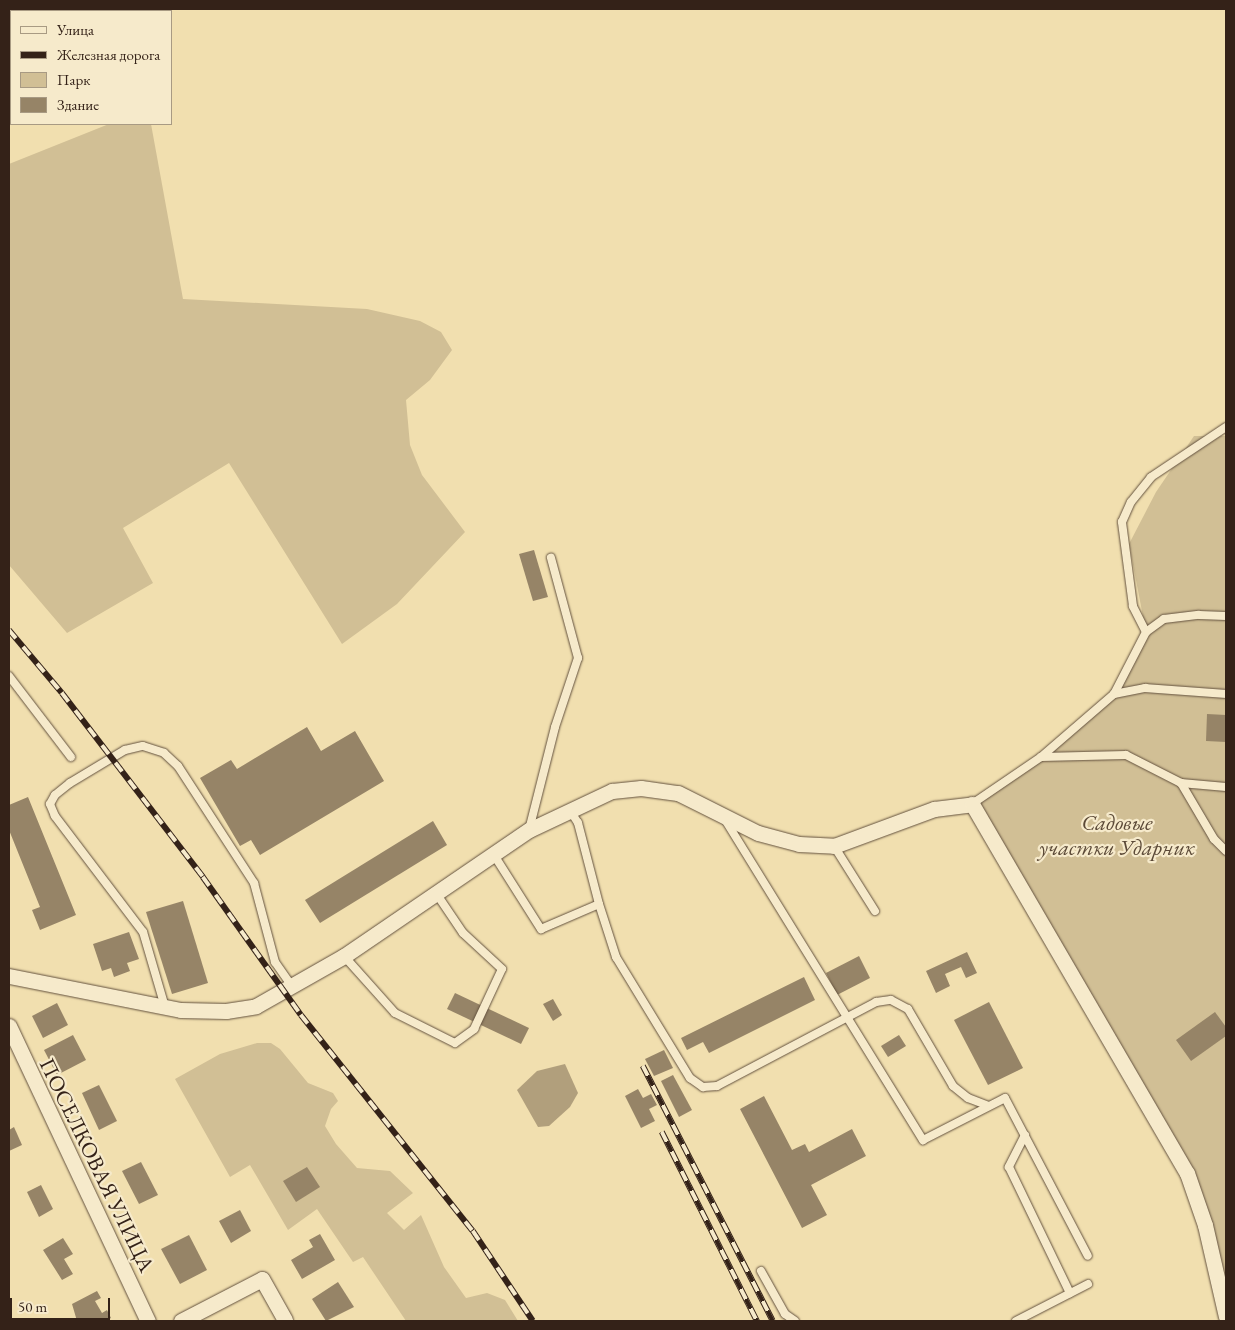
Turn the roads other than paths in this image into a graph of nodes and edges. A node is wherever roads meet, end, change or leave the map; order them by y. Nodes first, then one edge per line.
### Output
1 (1226, 427) edge
2 (551, 558) dead end
3 (1226, 616) edge
4 (1146, 632) junction
5 (9, 676) edge
6 (1114, 694) junction
7 (1226, 694) edge
8 (71, 757) dead end
9 (1041, 757) junction
10 (1181, 783) junction
11 (1226, 787) edge
12 (972, 804) junction
13 (568, 809) junction
14 (723, 817) junction
15 (529, 830) junction
16 (834, 846) junction
17 (1226, 851) edge
18 (494, 855) junction
19 (436, 893) junction
20 (599, 904) junction
21 (875, 912) dead end
22 (344, 956) junction
23 (9, 976) edge
24 (292, 986) junction
25 (165, 1007) junction
26 (847, 1018) junction
27 (9, 1026) edge
28 (989, 1106) junction
29 (1025, 1135) junction
30 (1088, 1256) dead end
31 (761, 1271) dead end
32 (1088, 1284) dead end
33 (1070, 1293) junction
34 (1226, 1317) edge
35 (285, 1320) dead end
36 (148, 1321) edge
37 (181, 1321) edge
38 (795, 1321) edge
39 (1016, 1321) edge

1 - 4 lane
2 - 15 lane
3 - 4 lane
4 - 6 lane
5 - 8 lane
6 - 7 lane
6 - 9 lane
9 - 10 lane
9 - 12 lane
10 - 11 lane
10 - 17 lane
12 - 16 street
12 - 34 street
13 - 14 street
13 - 15 street
13 - 20 lane
14 - 16 street
14 - 26 lane
15 - 18 street
16 - 21 lane
18 - 19 street
18 - 20 lane
19 - 22 street
19 - 22 lane
20 - 26 lane
22 - 24 street
23 - 25 street
24 - 25 street
24 - 25 lane
26 - 28 lane
26 - 28 lane
27 - 36 street, ПОСЕЛКОВАЯ УЛИЦА
28 - 29 lane
29 - 30 lane
29 - 33 lane
31 - 38 lane
32 - 33 lane
33 - 39 lane
35 - 37 street

